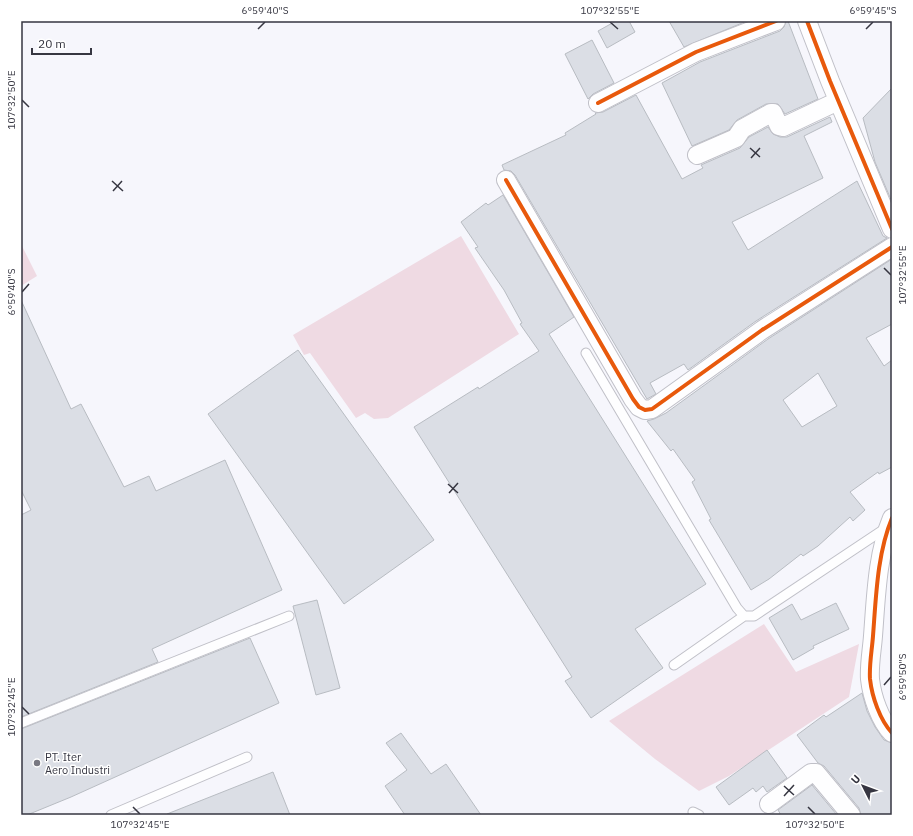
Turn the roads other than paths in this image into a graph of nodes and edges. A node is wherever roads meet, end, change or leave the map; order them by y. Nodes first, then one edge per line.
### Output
1 (776, 21) edge
2 (807, 21) edge
3 (838, 101) junction
4 (598, 104) dead end
5 (697, 155) dead end
6 (506, 180) dead end
7 (892, 229) edge
8 (892, 247) edge
9 (586, 353) dead end
10 (890, 522) edge
11 (289, 616) dead end
12 (744, 616) junction
13 (674, 665) dead end
14 (21, 723) edge
15 (892, 733) edge
16 (247, 757) dead end
17 (769, 804) dead end
18 (111, 815) edge
19 (851, 815) edge

1 - 4 street
2 - 3 street
3 - 5 street
3 - 7 street
6 - 8 street
9 - 12 lane
10 - 12 lane
10 - 15 street
11 - 14 lane
12 - 13 lane
16 - 18 lane
17 - 19 street

